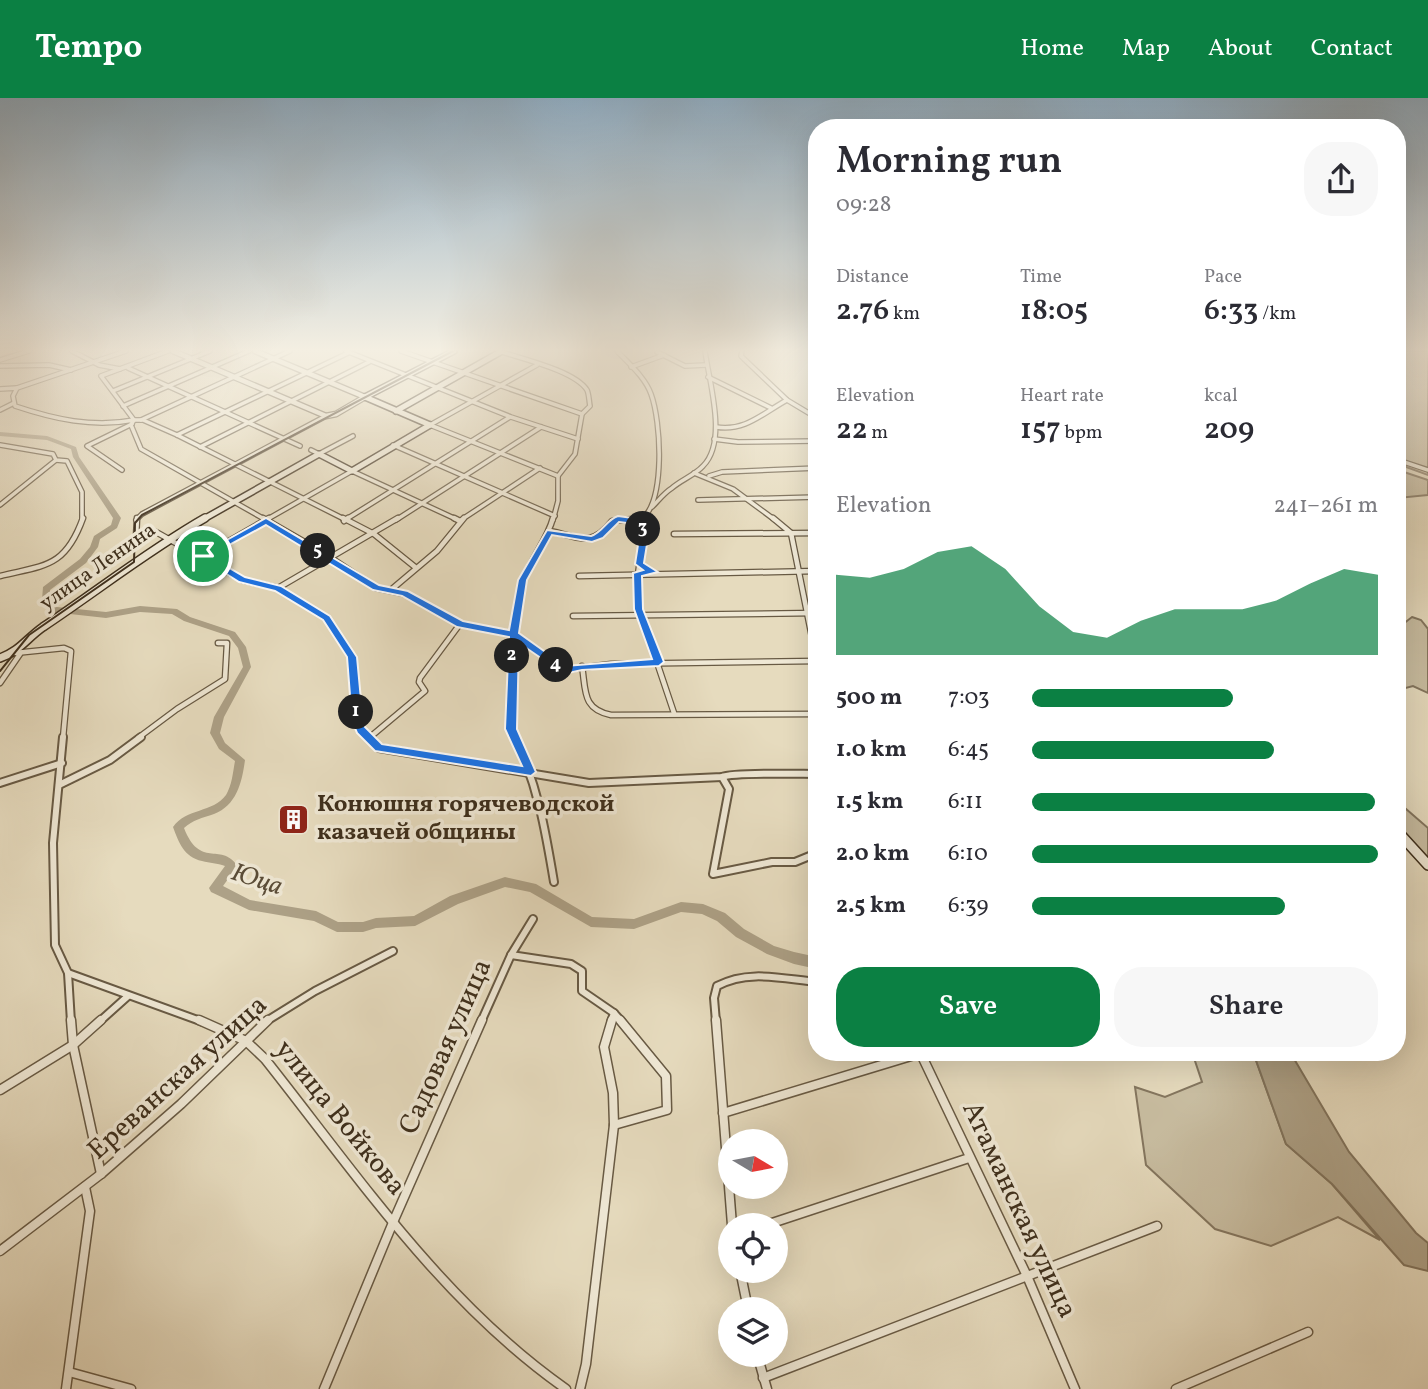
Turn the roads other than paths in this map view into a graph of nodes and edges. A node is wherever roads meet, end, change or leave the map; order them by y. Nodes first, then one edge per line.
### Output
1 (29, 411) edge
2 (126, 411) edge
3 (161, 411) edge
4 (270, 411) edge
5 (315, 411) edge
6 (341, 411) edge
7 (396, 411) edge
8 (455, 411) edge
9 (496, 411) edge
10 (574, 411) edge
11 (585, 411) edge
12 (654, 411) edge
13 (713, 411) edge
14 (766, 411) edge
15 (225, 412) joint
16 (582, 414) junction
17 (326, 416) junction
18 (511, 417) junction
19 (143, 419) junction
20 (132, 422) junction
21 (247, 423) junction
22 (430, 425) junction
23 (541, 427) junction
24 (716, 427) junction
25 (729, 430) junction
26 (177, 435) junction
27 (353, 436) dead end
28 (284, 438) junction
29 (578, 439) junction
30 (714, 439) junction
31 (473, 440) junction
32 (808, 441) edge
33 (0, 445) edge
34 (393, 445) junction
35 (300, 446) dead end
36 (200, 447) junction
37 (311, 450) dead end
38 (500, 452) junction
39 (319, 454) junction
40 (56, 460) junction
41 (1406, 463) edge
42 (234, 464) junction
43 (435, 464) junction
44 (540, 468) junction
45 (808, 468) edge
46 (121, 470) dead end
47 (1428, 470) edge
48 (352, 471) junction
49 (694, 473) junction
50 (709, 476) junction
51 (464, 477) junction
52 (558, 477) junction
53 (268, 482) junction
54 (198, 483) junction
55 (393, 491) junction
56 (501, 493) junction
57 (808, 497) edge
58 (747, 499) junction
59 (303, 500) junction
60 (698, 500) dead end
61 (232, 502) junction
62 (422, 504) junction
63 (0, 505) edge
64 (652, 508) junction
65 (555, 516) junction
66 (136, 519) joint
67 (266, 521) junction
68 (344, 521) junction
69 (460, 521) junction
70 (637, 521) junction
71 (550, 531) junction
72 (791, 533) junction
73 (808, 533) edge
74 (374, 534) junction
75 (674, 534) dead end
76 (168, 539) junction
77 (203, 556) junction
78 (328, 557) junction
79 (639, 564) junction
80 (415, 567) junction
81 (800, 571) junction
82 (808, 571) edge
83 (653, 572) junction
84 (638, 573) junction
85 (0, 576) edge
86 (579, 576) dead end
87 (278, 588) junction
88 (392, 589) junction
89 (808, 614) joint
90 (573, 616) dead end
91 (642, 617) junction
92 (460, 624) junction
93 (514, 634) junction
94 (218, 643) dead end
95 (18, 654) junction
96 (0, 658) edge
97 (808, 661) edge
98 (659, 662) junction
99 (582, 666) junction
100 (0, 683) edge
101 (674, 713) junction
102 (808, 714) edge
103 (369, 738) junction
104 (62, 763) junction
105 (531, 772) junction
106 (808, 774) edge
107 (722, 778) junction
108 (0, 783) edge
109 (59, 785) junction
110 (1406, 841) edge
111 (808, 857) edge
112 (1428, 865) edge
113 (554, 882) dead end
114 (533, 919) dead end
115 (393, 951) dead end
116 (511, 955) junction
117 (68, 973) junction
118 (808, 981) edge
119 (128, 996) junction
120 (614, 1013) junction
121 (246, 1041) junction
122 (73, 1045) junction
123 (891, 1061) edge
124 (924, 1061) edge
125 (0, 1090) edge
126 (723, 1113) junction
127 (614, 1125) junction
128 (969, 1158) junction
129 (102, 1174) junction
130 (85, 1187) junction
131 (731, 1213) edge
132 (788, 1218) edge
133 (394, 1220) junction
134 (1157, 1226) dead end
135 (0, 1251) edge
136 (1027, 1276) junction
137 (1308, 1332) dead end
138 (760, 1367) edge
139 (69, 1372) junction
140 (763, 1378) junction
141 (66, 1389) edge
142 (131, 1389) edge
143 (324, 1389) edge
144 (566, 1389) edge
145 (580, 1389) edge
146 (767, 1389) edge
147 (1075, 1389) edge
148 (1176, 1389) edge

1 - 20 street
2 - 20 street
3 - 19 street
4 - 21 street
5 - 17 street
6 - 17 street
7 - 22 main road
8 - 22 street
9 - 18 street
10 - 16 street
11 - 16 street
12 - 64 street
13 - 24 street
14 - 25 street
15 - 21 street
15 - 26 street
16 - 29 street
17 - 28 street
18 - 23 street
18 - 31 street
19 - 20 street
19 - 26 street
20 - 46 street
20 - 54 street
21 - 28 street
21 - 36 street
22 - 31 street
22 - 34 main road
23 - 29 street
23 - 38 street
24 - 25 street
24 - 30 street
25 - 30 street
26 - 36 street
27 - 39 street, улица Ленина
28 - 35 street
28 - 42 street
29 - 52 street
30 - 32 street
30 - 49 street
31 - 38 street
31 - 43 street
33 - 40 street
34 - 43 street
34 - 48 main road
36 - 42 street
37 - 39 street
38 - 44 street
38 - 51 street
39 - 48 main road
39 - 53 main road, улица Ленина
40 - 63 street
40 - 85 street
41 - 47 street
42 - 53 street
42 - 54 street
43 - 51 street
43 - 55 street
44 - 52 street
44 - 56 street
45 - 50 street
48 - 55 street
48 - 59 street
49 - 50 street
49 - 64 street
50 - 58 street
51 - 56 street
51 - 62 street
52 - 65 street
53 - 59 street
53 - 61 main road, улица Ленина
54 - 61 street
54 - 66 street
55 - 62 street
55 - 68 street
56 - 65 street
56 - 69 street
57 - 58 street
58 - 60 street
58 - 72 street
59 - 67 street
59 - 68 street
61 - 67 street
61 - 76 main road, улица Ленина
62 - 69 street
62 - 74 street
64 - 70 street
65 - 71 street
66 - 76 street
67 - 77 street
67 - 78 street
68 - 74 street
69 - 80 street
70 - 71 street
70 - 79 street
71 - 93 street
72 - 73 street
72 - 75 street
72 - 81 street
74 - 78 street
74 - 80 street
76 - 77 street
76 - 95 main road, улица Ленина
77 - 87 street
78 - 87 street
78 - 88 street
79 - 83 street
79 - 84 street
80 - 88 street
81 - 82 street
81 - 83 street
81 - 89 street
83 - 84 street
84 - 86 street
84 - 91 street
87 - 103 street
88 - 92 street
89 - 91 street
90 - 91 street
91 - 98 street
92 - 93 street
92 - 103 street
93 - 99 street
93 - 105 street
94 - 109 street
95 - 96 main road
95 - 100 street
95 - 104 street
97 - 98 street
98 - 99 street
98 - 101 street
99 - 101 street
101 - 102 street
103 - 105 street
104 - 108 street
104 - 109 street
105 - 107 street
105 - 113 street
106 - 107 street
107 - 111 street
109 - 117 street
110 - 112 main road
114 - 116 street, Садовая улица
115 - 121 street, Ереванская улица
116 - 120 street
116 - 133 street, Садовая улица
117 - 119 street, улица Войкова
117 - 122 street
118 - 126 street
119 - 121 street, улица Войкова
119 - 122 street
120 - 127 street
120 - 127 street
121 - 129 street, Ереванская улица
121 - 133 street, улица Войкова
122 - 125 street
122 - 129 street
123 - 126 street
124 - 128 street, Атаманская улица
126 - 131 street
127 - 145 street
128 - 132 street
128 - 136 street, Атаманская улица
129 - 130 street, Ереванская улица
130 - 135 street, Ереванская улица
130 - 139 street
133 - 143 street, Садовая улица
133 - 144 street, улица Войкова
134 - 136 street
136 - 140 street
136 - 147 street, Атаманская улица
137 - 148 street
138 - 140 street
139 - 141 street
139 - 142 street
140 - 146 street

